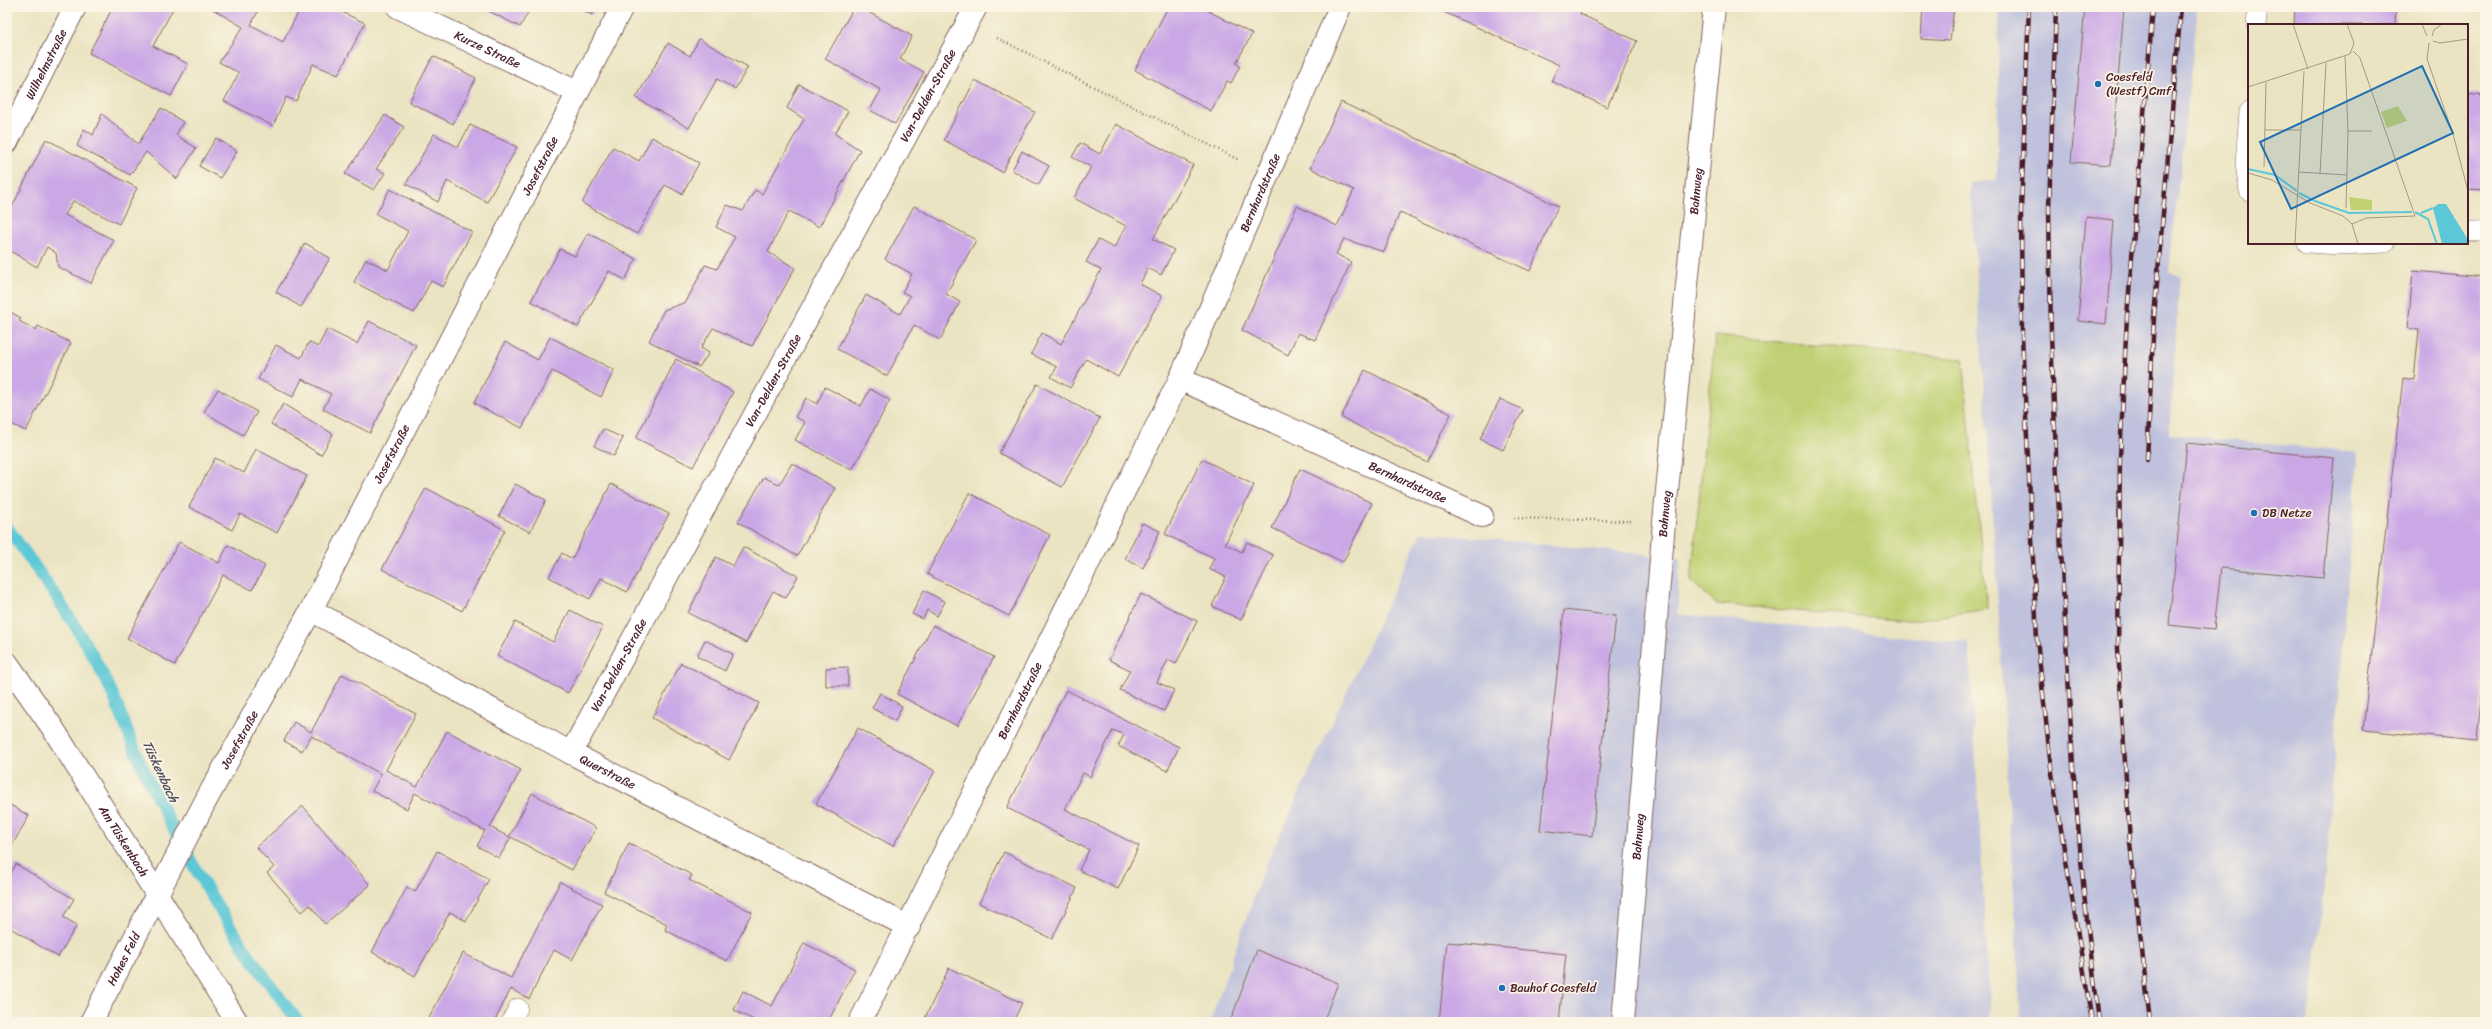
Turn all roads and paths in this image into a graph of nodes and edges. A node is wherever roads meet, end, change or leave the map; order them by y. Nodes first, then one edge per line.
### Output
1 (75, 7) edge
2 (398, 7) edge
3 (622, 7) edge
4 (1340, 7) edge
5 (1714, 7) edge
6 (2258, 7) edge
7 (972, 15) edge
8 (2256, 24) edge
9 (576, 92) junction
10 (2248, 125) edge
11 (7, 142) edge
12 (1268, 175) junction
13 (2248, 185) edge
14 (2468, 231) edge
15 (2485, 231) edge
16 (2324, 244) edge
17 (2362, 244) edge
18 (1180, 379) junction
19 (1482, 516) joint
20 (1664, 522) junction
21 (311, 610) junction
22 (7, 663) edge
23 (571, 754) junction
24 (161, 890) junction
25 (909, 927) junction
26 (91, 1022) edge
27 (237, 1022) edge
28 (860, 1022) edge
29 (1623, 1022) edge

1 - 11 street, Wilhelmstraße
2 - 9 street, Kurze Straße
3 - 9 street, Josefstraße
4 - 12 street, Bernhardstraße
5 - 20 street, Bahnweg
6 - 8 lane
7 - 12 path
7 - 23 street, Van-Delden-Straße
9 - 21 street, Josefstraße
10 - 13 lane
12 - 18 street, Bernhardstraße
14 - 15 lane
16 - 17 lane
18 - 19 street, Bernhardstraße
18 - 25 street, Bernhardstraße
19 - 20 path
20 - 29 street, Bahnweg
21 - 23 street, Querstraße
21 - 24 street, Josefstraße
22 - 24 street, Am Tüskenbach
23 - 25 street, Querstraße
24 - 26 street, Hohes Feld
24 - 27 street, Am Tüskenbach
25 - 28 street, Bernhardstraße

